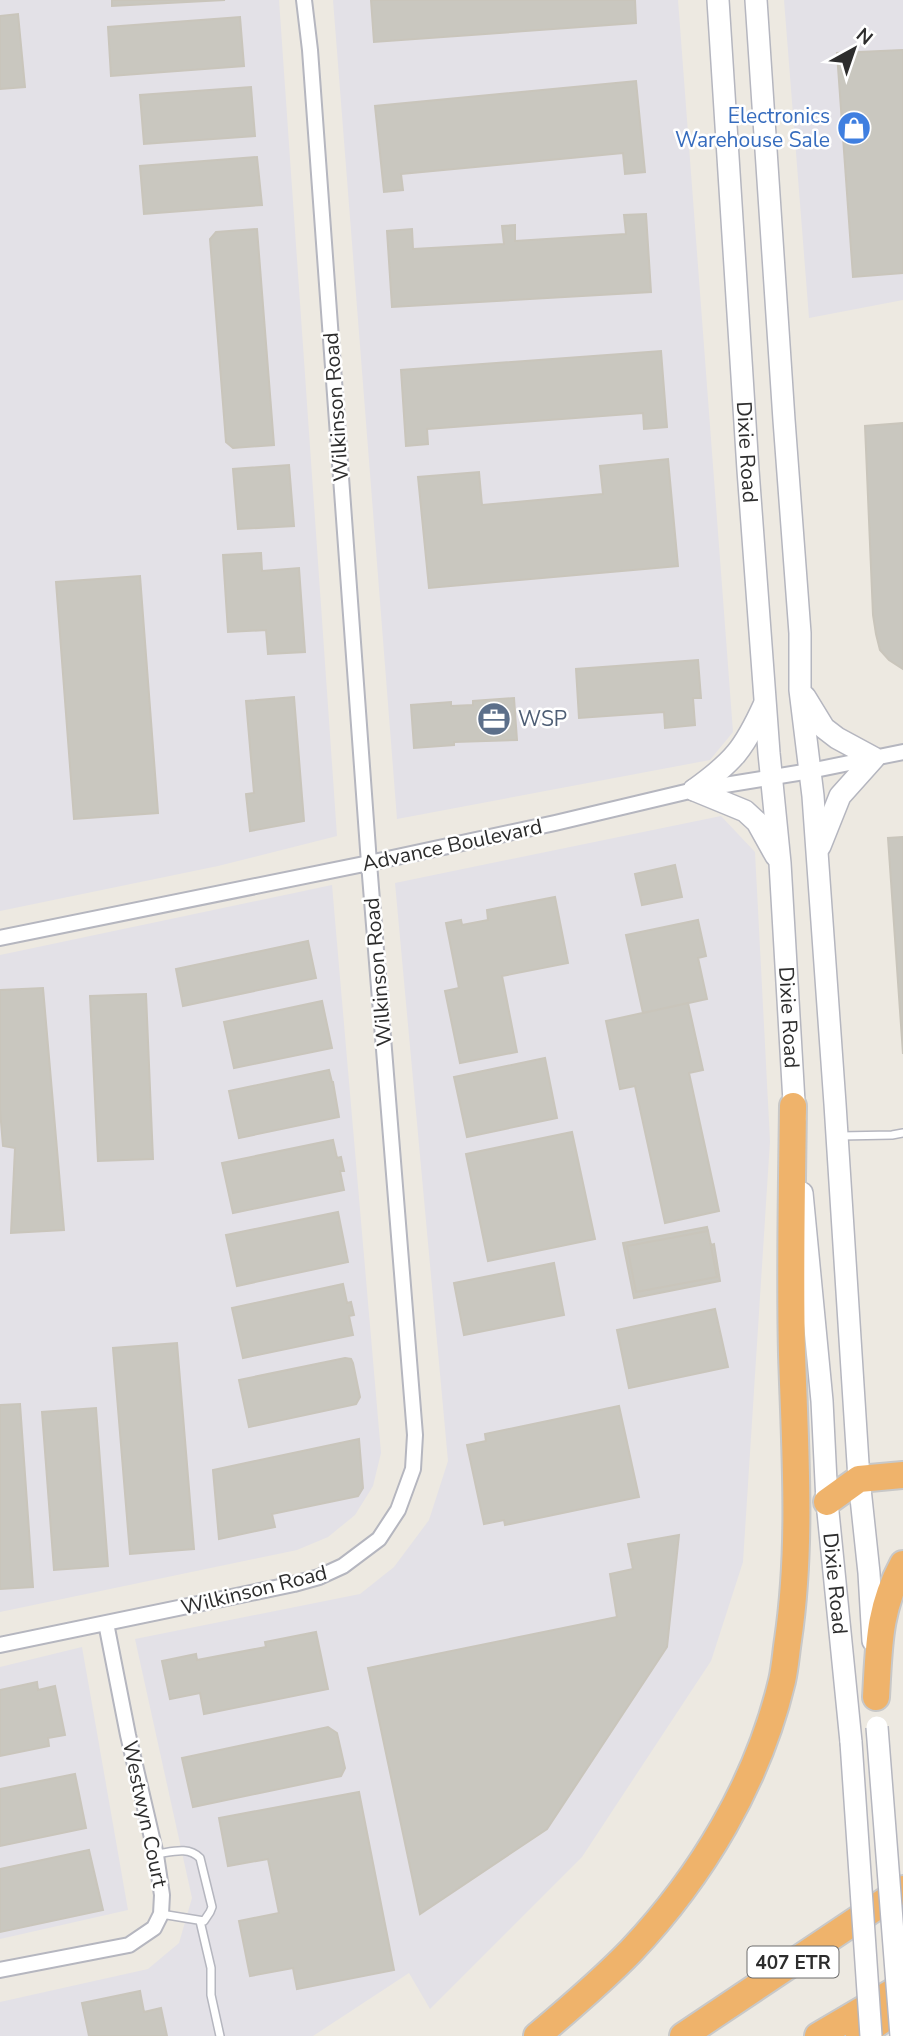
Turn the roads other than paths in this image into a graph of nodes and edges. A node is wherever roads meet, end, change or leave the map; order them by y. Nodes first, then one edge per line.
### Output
1 (304, 0) edge
2 (718, 0) edge
3 (756, 0) edge
4 (800, 690) junction
5 (765, 704) junction
6 (903, 752) edge
7 (874, 758) junction
8 (810, 771) junction
9 (772, 778) junction
10 (694, 790) junction
11 (816, 857) junction
12 (369, 863) junction
13 (780, 863) junction
14 (0, 939) edge
15 (793, 1105) junction
16 (903, 1133) edge
17 (837, 1136) junction
18 (903, 1475) edge
19 (859, 1479) junction
20 (827, 1502) junction
21 (903, 1564) edge
22 (106, 1623) junction
23 (0, 1646) edge
24 (876, 1697) junction
25 (156, 1855) junction
26 (903, 1889) edge
27 (160, 1914) junction
28 (200, 1921) junction
29 (0, 1970) edge
30 (903, 1986) edge
31 (903, 2001) edge
32 (220, 2036) edge
33 (537, 2036) edge
34 (683, 2036) edge
35 (818, 2036) edge
36 (859, 2036) edge
37 (871, 2036) edge
38 (901, 2036) edge

1 - 12 street, Wilkinson Road
2 - 5 main road, Dixie Road
3 - 4 main road, Dixie Road
4 - 7 main road
4 - 8 main road, Dixie Road
5 - 9 main road, Dixie Road
5 - 10 main road
6 - 7 street, Advance Boulevard
7 - 8 street, Advance Boulevard
7 - 11 main road
8 - 9 street, Advance Boulevard
8 - 11 main road, Dixie Road
9 - 10 street, Advance Boulevard
9 - 13 main road, Dixie Road
10 - 12 street, Advance Boulevard
10 - 13 main road
11 - 17 main road, Dixie Road
12 - 14 street, Advance Boulevard
12 - 22 street, Wilkinson Road
13 - 15 main road, Dixie Road
15 - 20 main road, Dixie Road
15 - 33 highway
16 - 17 lane
17 - 19 main road, Dixie Road
18 - 19 highway
19 - 20 highway
19 - 24 main road, Dixie Road
20 - 37 main road, Dixie Road, bridge
21 - 24 highway
22 - 23 street, Wilkinson Road
22 - 25 street, Westwyn Court
24 - 38 main road, Dixie Road, bridge
25 - 27 street, Westwyn Court
25 - 28 lane
26 - 34 highway, 407 ETR
27 - 28 lane
27 - 29 street, Westwyn Court
28 - 32 lane
30 - 35 highway
31 - 36 highway

